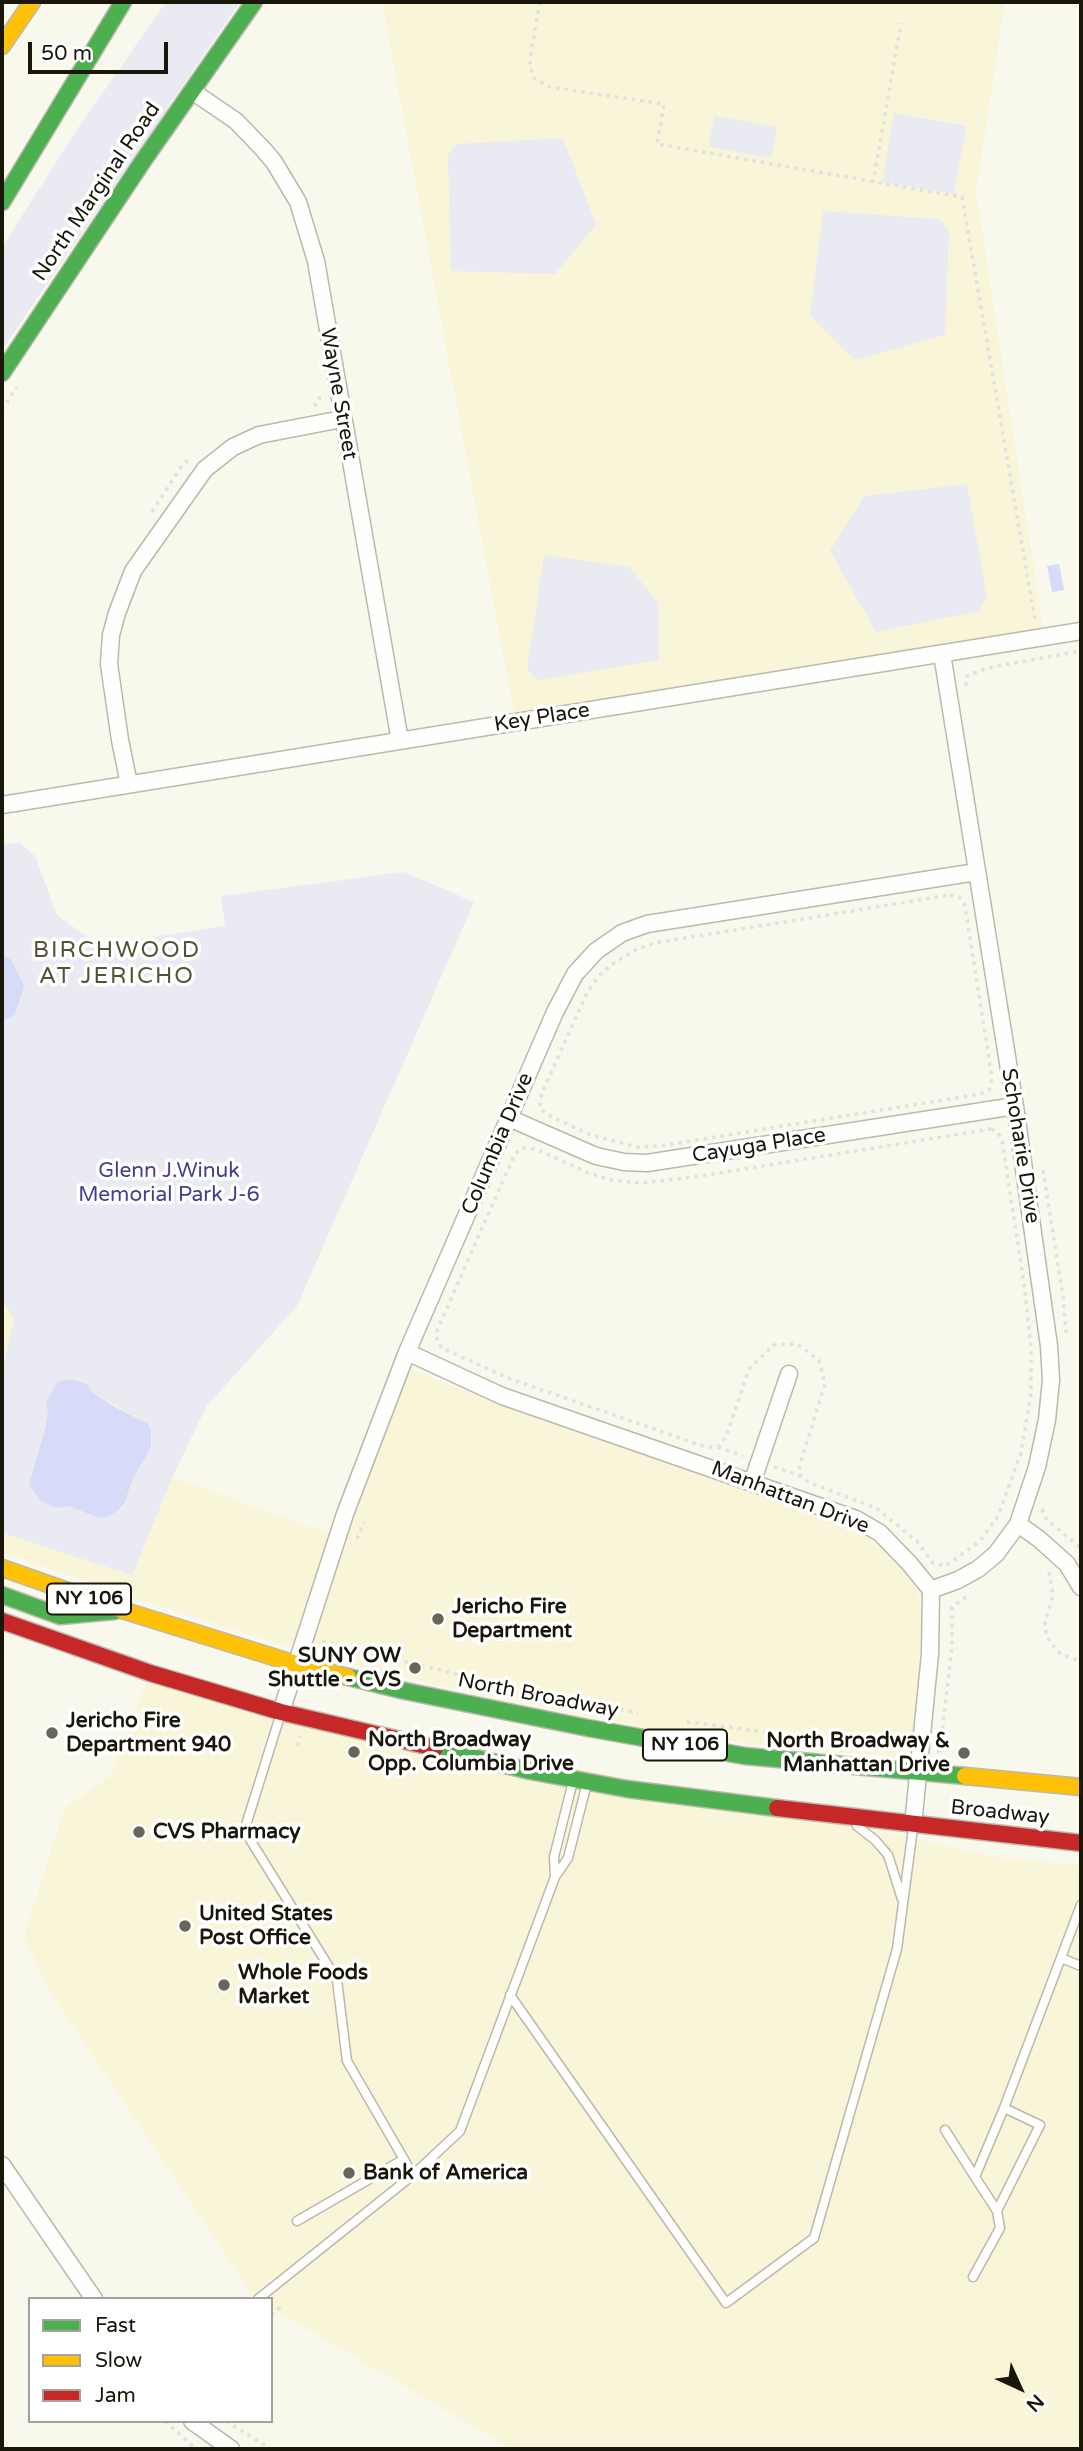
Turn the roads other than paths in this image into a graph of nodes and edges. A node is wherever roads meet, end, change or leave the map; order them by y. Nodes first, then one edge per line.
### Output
1 (32, 2) edge
2 (117, 2) edge
3 (123, 2) edge
4 (254, 2) edge
5 (2, 46) edge
6 (191, 90) junction
7 (2, 174) edge
8 (2, 202) edge
9 (2, 373) edge
10 (342, 419) junction
11 (1081, 631) edge
12 (942, 654) junction
13 (400, 741) junction
14 (128, 784) junction
15 (2, 805) edge
16 (976, 872) junction
17 (1015, 1106) junction
18 (509, 1118) junction
19 (407, 1352) junction
20 (789, 1374) dead end
21 (752, 1483) junction
22 (1018, 1524) junction
23 (2, 1567) edge
24 (1081, 1587) edge
25 (931, 1590) junction
26 (2, 1595) edge
27 (122, 1610) junction
28 (2, 1621) edge
29 (296, 1664) junction
30 (281, 1712) junction
31 (917, 1772) junction
32 (580, 1780) junction
33 (1081, 1787) edge
34 (840, 1816) junction
35 (914, 1825) junction
36 (1081, 1843) edge
37 (555, 1877) junction
38 (903, 1902) junction
39 (1081, 1905) edge
40 (1061, 1958) junction
41 (1081, 1966) edge
42 (510, 1995) junction
43 (1004, 2108) junction
44 (945, 2130) dead end
45 (404, 2159) junction
46 (2, 2165) edge
47 (413, 2175) junction
48 (975, 2177) junction
49 (997, 2211) junction
50 (297, 2221) dead end
51 (973, 2277) dead end
52 (93, 2297) edge
53 (260, 2297) edge
54 (195, 2423) edge
55 (231, 2449) edge

1 - 5 main road
2 - 7 main road
3 - 8 main road
4 - 6 main road, North Marginal Road
6 - 9 main road, North Marginal Road
6 - 10 street, Wayne Street
10 - 13 street, Wayne Street
10 - 14 street
11 - 12 street, Key Place
12 - 13 street, Key Place
12 - 16 street, Schoharie Drive
13 - 14 street, Key Place
14 - 15 street, Key Place
16 - 17 street, Schoharie Drive
16 - 18 street, Columbia Drive
17 - 18 street, Cayuga Place
17 - 22 street, Schoharie Drive
18 - 19 street, Columbia Drive
19 - 21 street, Manhattan Drive
19 - 29 street, Columbia Drive
20 - 21 street
21 - 25 street, Manhattan Drive
22 - 24 street
22 - 25 street, Schoharie Drive
23 - 27 main road, North Broadway / NY 106
25 - 31 street
26 - 27 main road
27 - 29 main road, North Broadway / NY 106
28 - 30 main road, NY 106
29 - 30 street, Columbia Drive
29 - 31 main road, North Broadway / NY 106
30 - 32 main road, NY 106
30 - 45 lane
31 - 33 main road, North Broadway / NY 106
31 - 35 street
32 - 34 main road, NY 106
32 - 37 lane
32 - 37 lane
34 - 35 main road, NY 106
34 - 38 lane
35 - 36 main road, Broadway / NY 106
35 - 38 lane
37 - 42 lane
38 - 42 lane
39 - 40 lane
40 - 41 lane
40 - 43 lane
42 - 47 lane
43 - 48 lane
43 - 49 lane
44 - 48 lane
45 - 47 lane
45 - 50 lane
46 - 52 street
47 - 53 lane
48 - 49 lane
49 - 51 lane
54 - 55 street

